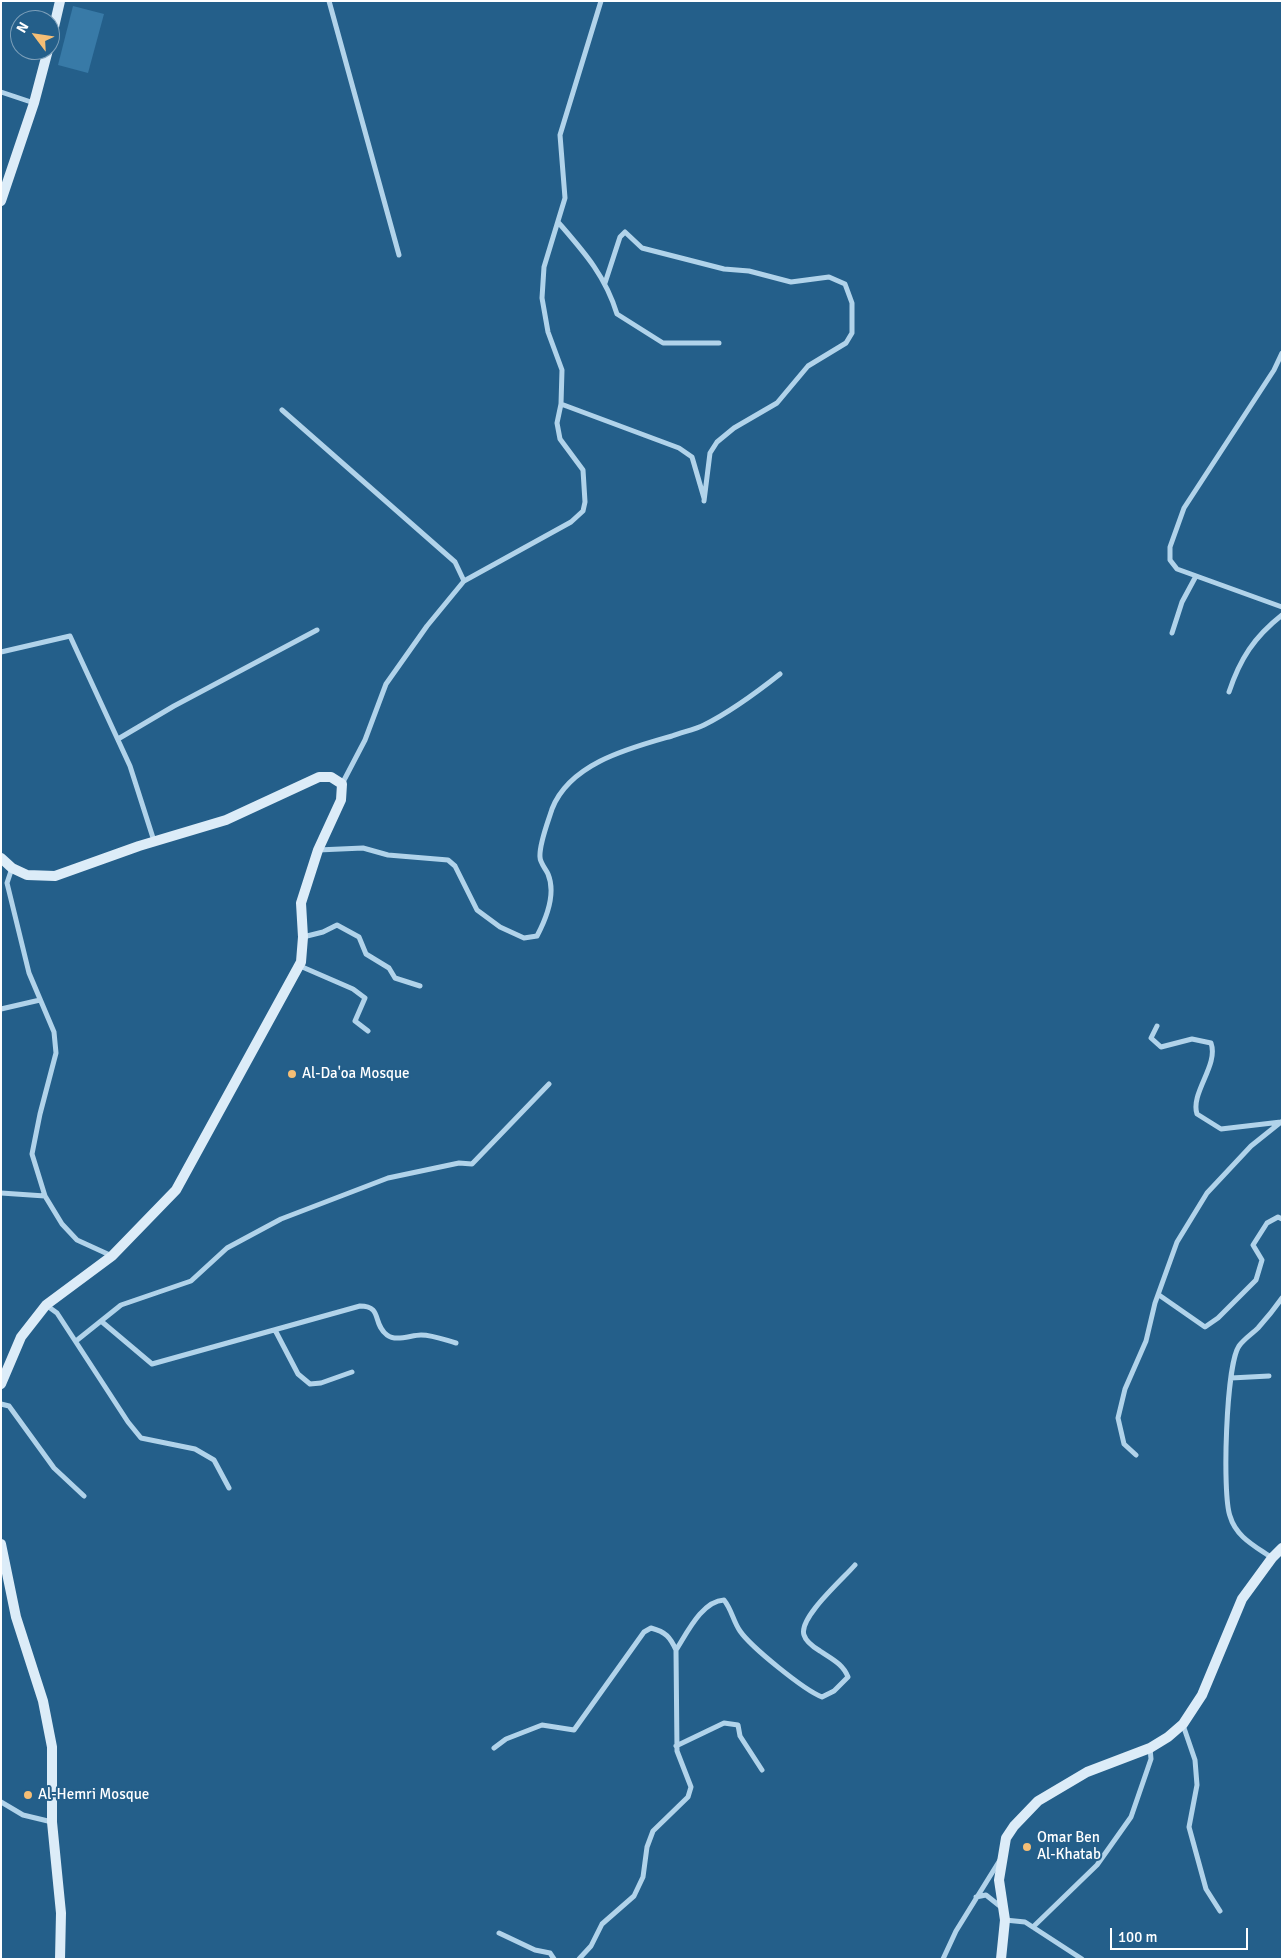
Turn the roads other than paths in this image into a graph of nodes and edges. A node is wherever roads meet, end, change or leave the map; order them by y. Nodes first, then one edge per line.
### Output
1 (329, 1) edge
2 (601, 1) edge
3 (45, 60) edge
4 (1, 92) edge
5 (34, 104) junction
6 (1, 201) edge
7 (558, 222) junction
8 (399, 255) dead end
9 (605, 283) junction
10 (720, 343) dead end
11 (1282, 353) edge
12 (560, 404) junction
13 (282, 410) dead end
14 (1196, 576) junction
15 (464, 581) junction
16 (1282, 607) edge
17 (1282, 616) edge
18 (317, 630) dead end
19 (1172, 633) dead end
20 (1, 652) edge
21 (780, 674) dead end
22 (1229, 692) dead end
23 (118, 739) junction
24 (342, 784) junction
25 (155, 842) junction
26 (318, 850) junction
27 (1, 858) edge
28 (12, 868) junction
29 (303, 936) junction
30 (300, 966) junction
31 (420, 986) dead end
32 (40, 1000) junction
33 (1, 1009) edge
34 (1157, 1026) dead end
35 (368, 1031) dead end
36 (549, 1084) dead end
37 (1282, 1122) edge
38 (1, 1192) edge
39 (45, 1196) junction
40 (1282, 1219) edge
41 (112, 1256) junction
42 (1160, 1295) junction
43 (1282, 1298) edge
44 (46, 1305) junction
45 (101, 1321) junction
46 (275, 1330) junction
47 (76, 1341) junction
48 (456, 1343) dead end
49 (352, 1372) dead end
50 (1268, 1376) dead end
51 (1231, 1378) junction
52 (1, 1384) edge
53 (1, 1404) edge
54 (1136, 1455) dead end
55 (228, 1488) dead end
56 (84, 1496) dead end
57 (1, 1546) edge
58 (1282, 1548) edge
59 (1272, 1558) junction
60 (855, 1565) dead end
61 (676, 1650) junction
62 (1183, 1724) junction
63 (676, 1746) junction
64 (494, 1748) dead end
65 (1150, 1748) junction
66 (762, 1770) dead end
67 (1, 1802) edge
68 (52, 1822) junction
69 (1002, 1857) junction
70 (976, 1897) junction
71 (1220, 1911) dead end
72 (1004, 1915) junction
73 (1033, 1927) junction
74 (499, 1933) dead end
75 (60, 1959) edge
76 (554, 1959) edge
77 (579, 1959) edge
78 (943, 1959) edge
79 (1001, 1959) edge
80 (1082, 1959) edge

1 - 8 street
2 - 7 street
3 - 5 street
4 - 5 street
5 - 6 street
7 - 9 street
7 - 12 street
9 - 10 street
9 - 12 street
11 - 14 street
12 - 15 street
13 - 15 street
14 - 16 street
14 - 19 street
15 - 24 street
17 - 22 street
18 - 23 street
20 - 23 street
21 - 26 street
23 - 25 street
24 - 25 street
24 - 26 street
25 - 28 street
26 - 29 street
27 - 28 street
28 - 32 street
29 - 30 street
29 - 31 street
30 - 35 street
30 - 41 street
32 - 33 street
32 - 39 street
34 - 37 street
36 - 45 street
37 - 42 street
38 - 39 street
39 - 41 street
40 - 42 street
41 - 44 street
42 - 54 street
43 - 51 street
44 - 47 street
44 - 52 street
45 - 46 street
45 - 47 street
46 - 48 street
46 - 49 street
47 - 55 street
50 - 51 street
51 - 59 street
53 - 56 street
57 - 68 street
58 - 59 street
59 - 62 street
60 - 61 street
61 - 63 street
61 - 64 street
62 - 65 street
62 - 71 street
63 - 66 street
63 - 77 street
65 - 69 street
65 - 73 street
67 - 68 street
68 - 75 street
69 - 70 street
69 - 72 street
70 - 72 street
70 - 78 street
72 - 73 street
72 - 79 street
73 - 80 street
74 - 76 street

